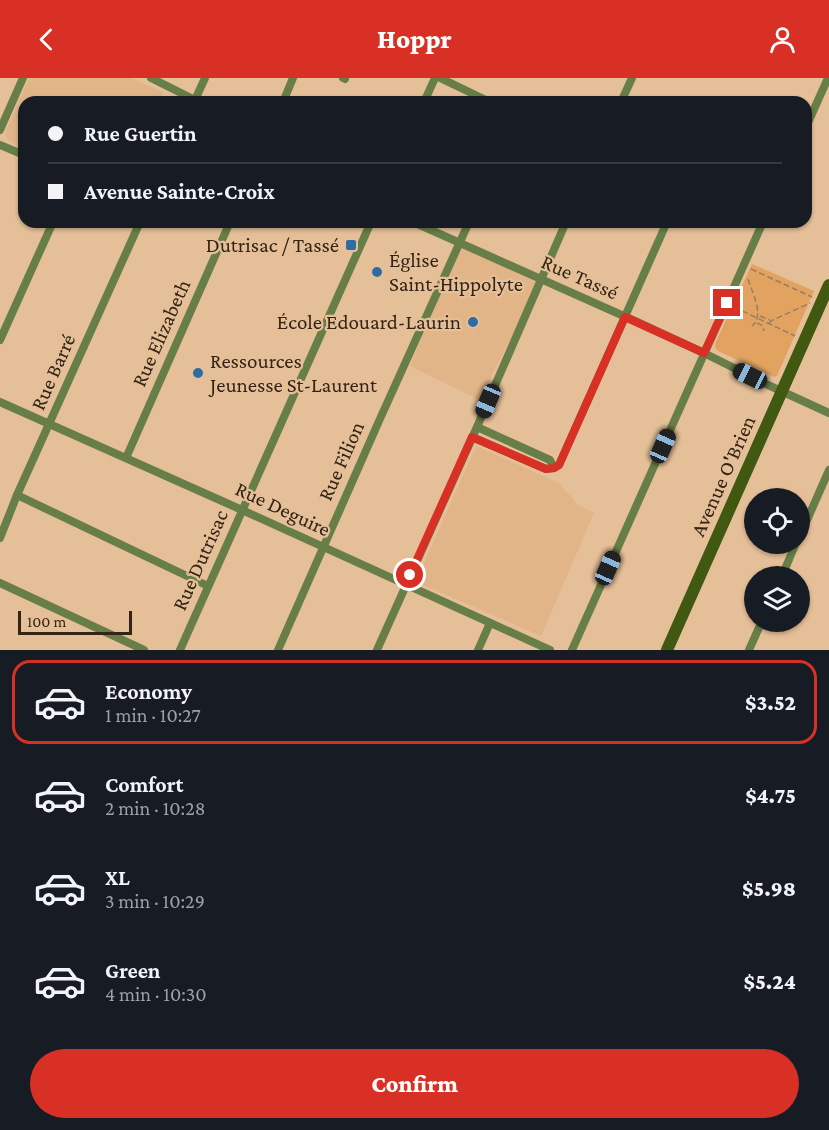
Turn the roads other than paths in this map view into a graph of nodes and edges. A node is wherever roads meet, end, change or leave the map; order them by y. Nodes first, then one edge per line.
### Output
1 (23, 78) edge
2 (151, 78) edge
3 (205, 78) edge
4 (293, 78) edge
5 (435, 78) edge
6 (440, 78) edge
7 (632, 78) edge
8 (828, 78) edge
9 (186, 96) edge
10 (198, 96) edge
11 (286, 96) edge
12 (427, 96) edge
13 (478, 96) edge
14 (624, 96) edge
15 (3, 113) edge
16 (812, 114) edge
17 (0, 130) edge
18 (0, 145) edge
19 (18, 152) edge
20 (51, 228) edge
21 (137, 228) edge
22 (227, 228) edge
23 (368, 228) edge
24 (426, 228) edge
25 (466, 228) edge
26 (563, 228) edge
27 (664, 228) edge
28 (758, 228) edge
29 (460, 243) junction
30 (541, 279) junction
31 (829, 285) edge
32 (625, 317) junction
33 (0, 339) edge
34 (704, 353) junction
35 (782, 392) junction
36 (0, 402) edge
37 (829, 413) edge
38 (50, 424) junction
39 (477, 427) junction
40 (472, 437) junction
41 (513, 449) junction
42 (126, 458) junction
43 (829, 470) edge
44 (17, 495) junction
45 (242, 510) junction
46 (810, 513) edge
47 (0, 538) edge
48 (323, 548) junction
49 (0, 584) edge
50 (405, 585) junction
51 (208, 586) junction
52 (490, 623) junction
53 (757, 632) edge
54 (144, 650) edge
55 (180, 650) edge
56 (278, 650) edge
57 (377, 650) edge
58 (478, 650) edge
59 (550, 650) edge
60 (572, 650) edge
61 (667, 650) edge
62 (749, 650) edge

1 - 15 street
2 - 9 street
3 - 10 street
4 - 11 street
5 - 12 street
6 - 13 street
7 - 14 street
8 - 16 street
15 - 17 street
18 - 19 street
20 - 33 street
21 - 38 street, Rue Barré
22 - 42 street, Rue Elizabeth
23 - 45 street, Rue Dutrisac
24 - 29 street, Rue Tassé
25 - 29 street, Rue Filion
26 - 30 street
27 - 32 street
28 - 34 street
29 - 30 street, Rue Tassé
29 - 48 street, Rue Filion
30 - 32 street, Rue Tassé
30 - 39 street
31 - 35 street, Avenue O'Brien
32 - 34 street, Rue Tassé
32 - 41 street
34 - 35 street, Rue Tassé
34 - 60 street
35 - 37 street, Rue Tassé
35 - 61 street, Avenue O'Brien
36 - 38 street, Rue Deguire
38 - 42 street, Rue Deguire
38 - 44 street, Rue Barré
39 - 40 street
39 - 41 street
40 - 41 street
40 - 50 street
42 - 45 street, Rue Deguire
43 - 46 street
44 - 47 street, Rue Barré
44 - 51 street
45 - 48 street, Rue Deguire
45 - 51 street, Rue Dutrisac
48 - 50 street, Rue Deguire
48 - 56 street, Rue Filion
49 - 54 street
50 - 52 street, Rue Deguire
50 - 57 street
51 - 55 street, Rue Dutrisac
52 - 58 street
52 - 59 street, Rue Deguire
53 - 62 street

